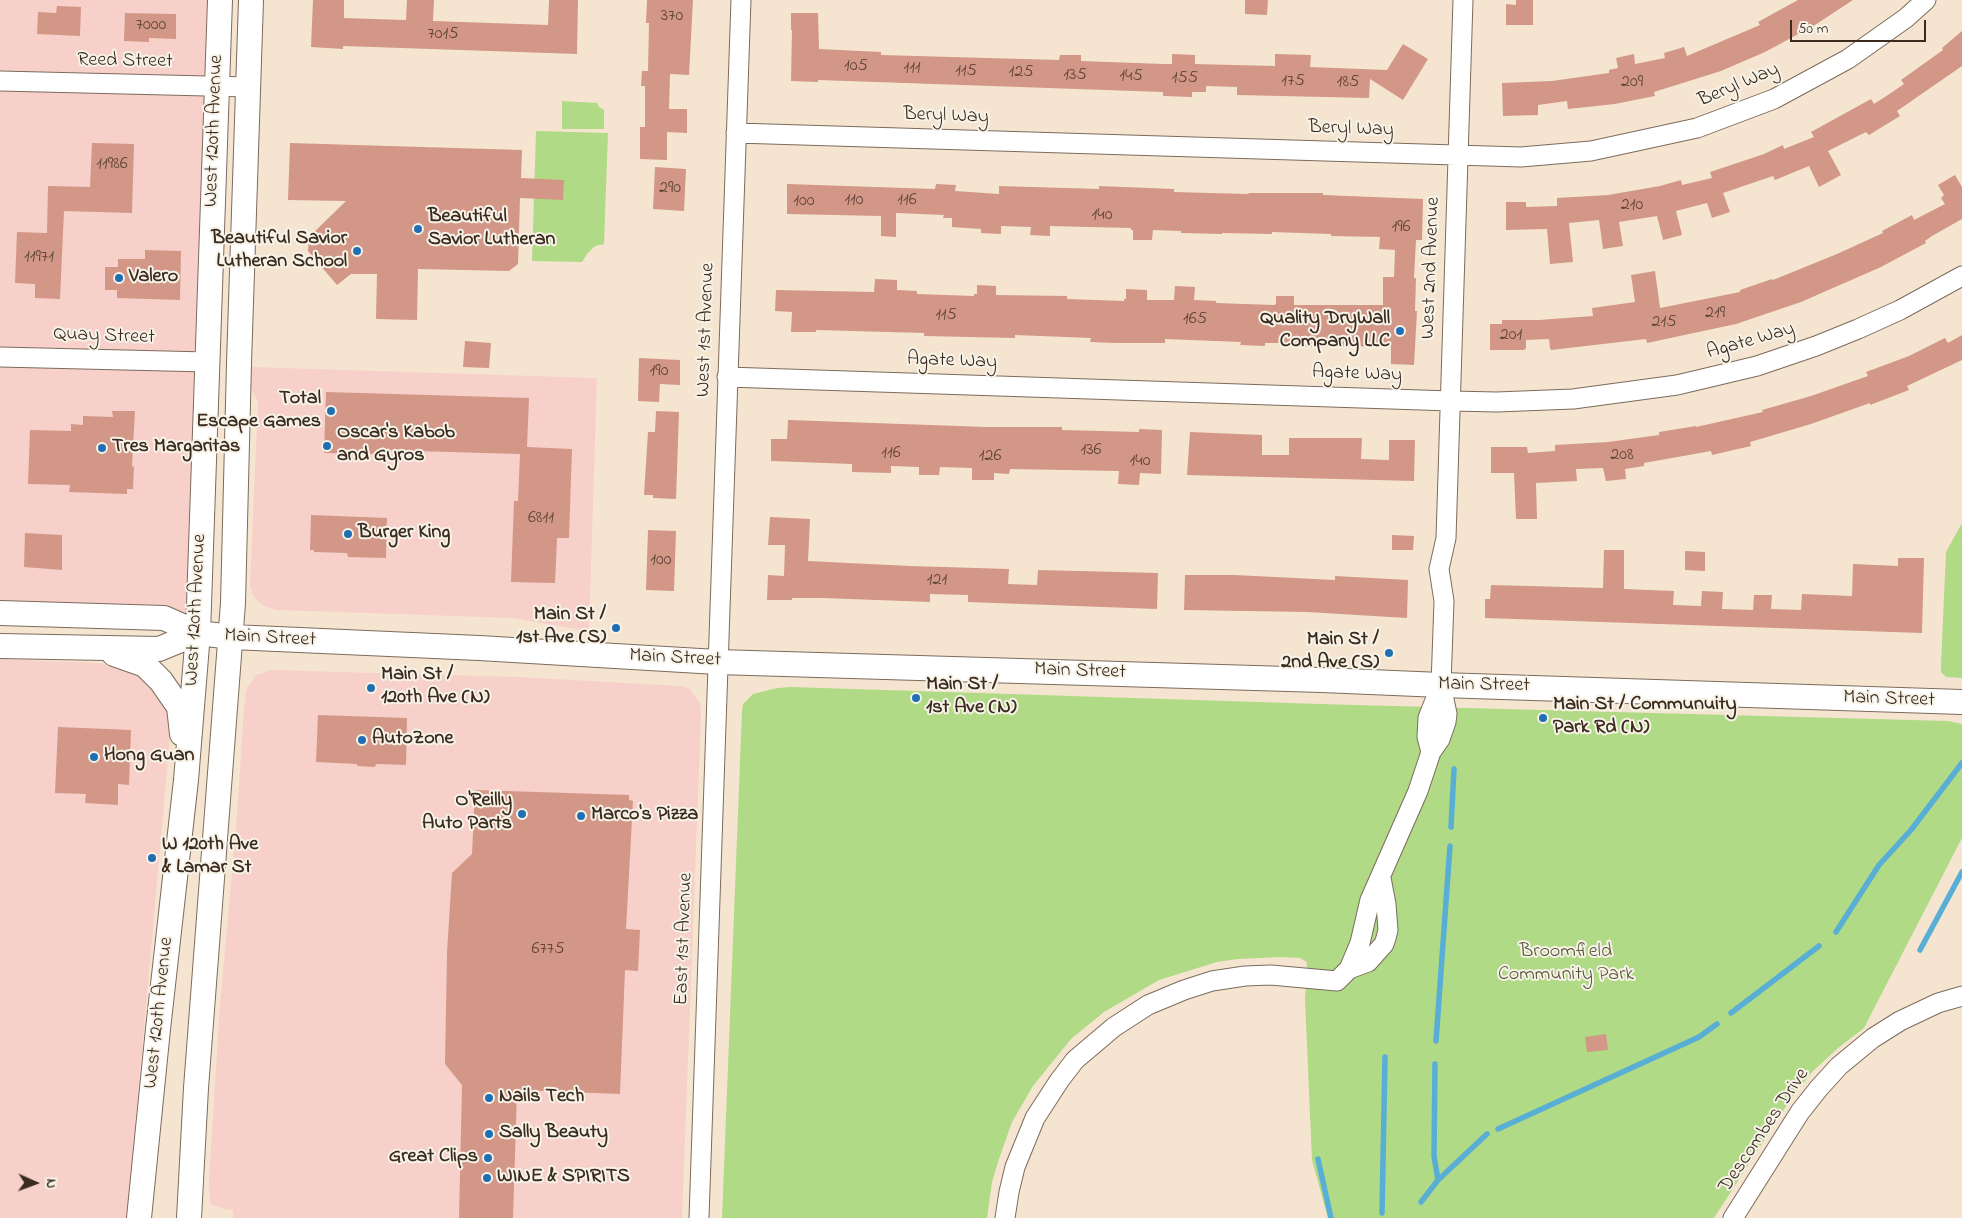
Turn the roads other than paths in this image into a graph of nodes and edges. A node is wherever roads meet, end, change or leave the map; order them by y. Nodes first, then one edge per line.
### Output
1 (220, 0) edge
2 (251, 0) edge
3 (741, 0) edge
4 (1463, 0) edge
5 (1926, 0) edge
6 (0, 81) edge
7 (216, 87) junction
8 (248, 87) junction
9 (736, 133) junction
10 (1458, 156) junction
11 (1962, 276) edge
12 (0, 357) edge
13 (207, 362) junction
14 (728, 377) junction
15 (1450, 401) junction
16 (0, 613) edge
17 (198, 633) junction
18 (232, 637) junction
19 (0, 646) edge
20 (96, 648) junction
21 (717, 662) junction
22 (1441, 685) junction
23 (1962, 702) edge
24 (186, 780) junction
25 (1962, 996) edge
26 (139, 1218) edge
27 (189, 1218) edge
28 (699, 1218) edge
29 (1005, 1218) edge
30 (1733, 1218) edge

1 - 7 main road, West 120th Avenue
2 - 8 main road, West 120th Avenue
3 - 9 street, West 1st Avenue
4 - 10 street, West 2nd Avenue
5 - 10 street, Beryl Way
6 - 7 street, Reed Street
7 - 8 street, Reed Street
7 - 13 main road, West 120th Avenue
8 - 18 main road, West 120th Avenue
9 - 10 street, Beryl Way
9 - 14 street, West 1st Avenue
10 - 15 street, West 2nd Avenue
11 - 15 street, Agate Way
12 - 13 street, Quay Street
13 - 17 main road, West 120th Avenue
14 - 15 street, Agate Way
14 - 21 street, West 1st Avenue
15 - 22 street, West 2nd Avenue
16 - 17 main road, Main Street
17 - 18 main road, Main Street
17 - 20 main road, Main Street
17 - 24 main road, West 120th Avenue
18 - 21 main road, Main Street
18 - 27 main road, West 120th Avenue
19 - 20 main road, Main Street
20 - 24 main road
21 - 22 main road, Main Street
21 - 28 street, East 1st Avenue
22 - 23 main road, Main Street
22 - 29 street, West 2nd Avenue
24 - 26 main road, West 120th Avenue
25 - 30 street, Descombes Drive

